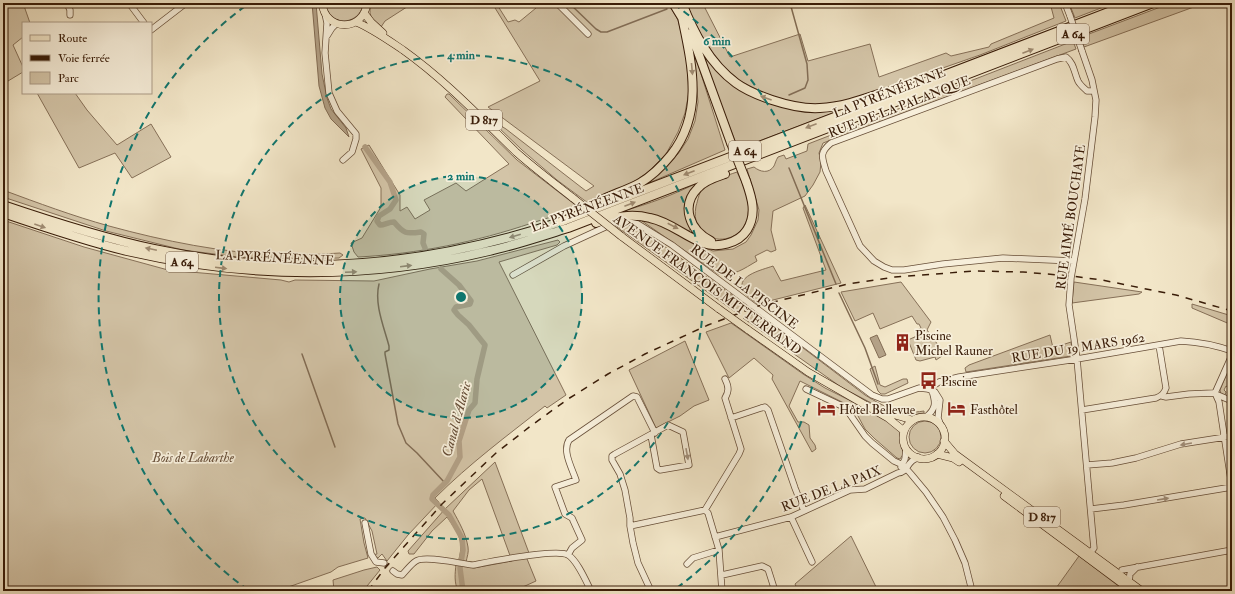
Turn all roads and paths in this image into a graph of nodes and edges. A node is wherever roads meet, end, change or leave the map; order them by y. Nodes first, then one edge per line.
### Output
1 (67, 3) edge
2 (129, 3) edge
3 (186, 3) edge
4 (322, 3) edge
5 (367, 3) edge
6 (557, 3) edge
7 (673, 3) edge
8 (682, 3) edge
9 (1065, 3) edge
10 (1132, 3) edge
11 (1153, 3) edge
12 (364, 13) junction
13 (324, 14) junction
14 (70, 15) dead end
15 (685, 17) junction
16 (143, 22) edge
17 (356, 22) junction
18 (336, 24) junction
19 (152, 29) edge
20 (588, 34) dead end
21 (326, 38) junction
22 (394, 44) junction
23 (913, 87) junction
24 (1094, 91) junction
25 (754, 157) junction
26 (343, 160) dead end
27 (3, 205) edge
28 (3, 213) edge
29 (578, 215) junction
30 (568, 228) junction
31 (723, 244) junction
32 (1074, 261) junction
33 (513, 275) dead end
34 (1159, 345) junction
35 (1232, 351) edge
36 (1232, 355) edge
37 (1077, 359) junction
38 (959, 377) junction
39 (725, 380) dead end
40 (806, 389) dead end
41 (930, 390) junction
42 (1216, 393) junction
43 (1162, 396) junction
44 (940, 400) junction
45 (1232, 401) edge
46 (870, 407) junction
47 (1082, 410) junction
48 (926, 417) junction
49 (731, 418) junction
50 (912, 420) junction
51 (941, 426) junction
52 (904, 431) junction
53 (653, 434) junction
54 (1232, 436) edge
55 (1224, 438) junction
56 (944, 441) junction
57 (906, 448) junction
58 (937, 454) junction
59 (918, 457) junction
60 (1087, 465) junction
61 (905, 467) junction
62 (1232, 487) edge
63 (1091, 509) junction
64 (705, 510) junction
65 (804, 511) junction
66 (792, 517) junction
67 (365, 523) dead end
68 (630, 526) junction
69 (715, 536) junction
70 (1094, 538) junction
71 (719, 550) junction
72 (1232, 550) edge
73 (1090, 553) junction
74 (568, 555) junction
75 (1099, 559) junction
76 (812, 562) dead end
77 (384, 563) tunnel mouth
78 (688, 564) dead end
79 (1137, 567) junction
80 (1122, 570) dead end
81 (393, 571) dead end
82 (722, 575) junction
83 (1129, 582) junction
84 (591, 591) edge
85 (651, 591) edge
86 (722, 591) edge
87 (775, 591) edge
88 (972, 591) edge
89 (1132, 591) edge
90 (1142, 591) edge

1 - 14 street
2 - 16 street
3 - 19 street
4 - 13 main road
5 - 12 main road
6 - 20 street
7 - 15 highway
8 - 15 highway
9 - 24 street, RUE AIMÉ BOUCHAYE, bridge
10 - 23 highway, LA PYRÉNÉENNE / A 64
25 -> 11 highway, LA PYRÉNÉENNE / A 64
12 - 17 main road
12 - 22 main road, AVENUE FRANÇOIS MITTERRAND / D 817
13 - 18 main road
13 - 21 street
23 -> 15 highway
15 -> 29 highway
15 - 31 highway, bridge
17 - 18 main road
17 - 22 main road, AVENUE FRANÇOIS MITTERRAND / D 817
18 - 21 street
21 - 26 street
22 - 46 main road, AVENUE FRANÇOIS MITTERRAND / D 817, bridge
23 -> 29 highway, LA PYRÉNÉENNE / A 64
24 - 32 street, RUE AIMÉ BOUCHAYE
24 - 32 street, RUE DE LA PALANQUE
30 -> 25 highway, LA PYRÉNÉENNE / A 64
25 - 31 highway
29 -> 27 highway, LA PYRÉNÉENNE / A 64
28 -> 30 highway, LA PYRÉNÉENNE / A 64
30 -> 31 highway
32 - 37 street, RUE AIMÉ BOUCHAYE
33 - 41 street, RUE DE LA PISCINE
34 - 35 street, RUE DU 19 MARS 1962
34 - 37 street, RUE DU 19 MARS 1962
34 - 43 street
36 - 42 street
37 - 38 street, RUE DU 19 MARS 1962
37 - 47 street, RUE AIMÉ BOUCHAYE
38 - 41 street, RUE DU 19 MARS 1962
38 - 44 street
39 - 49 street
40 - 61 street
41 - 44 street
41 - 48 street
42 - 43 street
42 - 45 street
42 - 55 street
43 - 47 street
44 - 51 street
46 - 50 main road, AVENUE FRANÇOIS MITTERRAND / D 817
46 - 52 main road, AVENUE FRANÇOIS MITTERRAND / D 817
47 - 60 street, RUE AIMÉ BOUCHAYE
48 - 50 main road
48 - 51 main road
49 - 64 street
49 - 65 street
50 - 52 main road
51 - 56 main road
52 - 57 main road
53 -> 53 street
53 - 68 street
53 - 74 street
54 - 55 street
55 -> 60 street
55 - 62 street
56 - 58 main road
56 - 73 main road, D 817
57 - 59 main road
57 - 61 street
58 - 59 main road
58 - 89 main road, D 817
59 - 61 street
60 - 63 street, RUE AIMÉ BOUCHAYE
61 - 65 street, RUE DE LA PAIX
61 - 88 street
63 -> 62 street
63 - 70 street, RUE AIMÉ BOUCHAYE
64 - 68 street
64 - 69 street
65 - 66 street, RUE DE LA PAIX
66 - 69 street, RUE DE LA PAIX
66 - 76 street
67 - 77 street
68 - 85 street
69 - 71 street
70 - 73 street, RUE AIMÉ BOUCHAYE
70 - 75 street
71 - 78 street
71 - 82 street
72 - 79 street
73 - 75 main road, D 817
74 - 81 street
74 - 84 street
75 - 83 main road, D 817
79 - 80 street
79 - 83 street
82 - 86 street
82 - 87 street
83 - 90 main road, D 817

